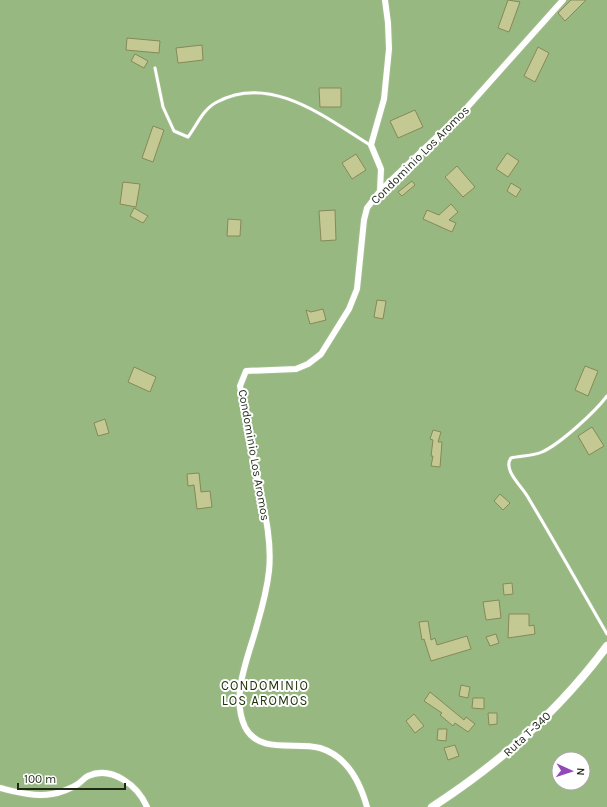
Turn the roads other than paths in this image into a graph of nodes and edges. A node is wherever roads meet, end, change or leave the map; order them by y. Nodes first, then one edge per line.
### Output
1 (385, 0) edge
2 (562, 0) edge
3 (155, 68) dead end
4 (371, 145) junction
5 (380, 191) junction
6 (607, 396) edge
7 (607, 634) edge
8 (607, 646) edge
9 (0, 788) edge
10 (147, 807) edge
11 (366, 807) edge
12 (432, 807) edge

1 - 4 street
2 - 5 street, Condominio Los Aromos
3 - 4 lane
4 - 5 street
5 - 11 street, Condominio Los Aromos
6 - 7 lane
8 - 12 street, Ruta T-340
9 - 10 street

